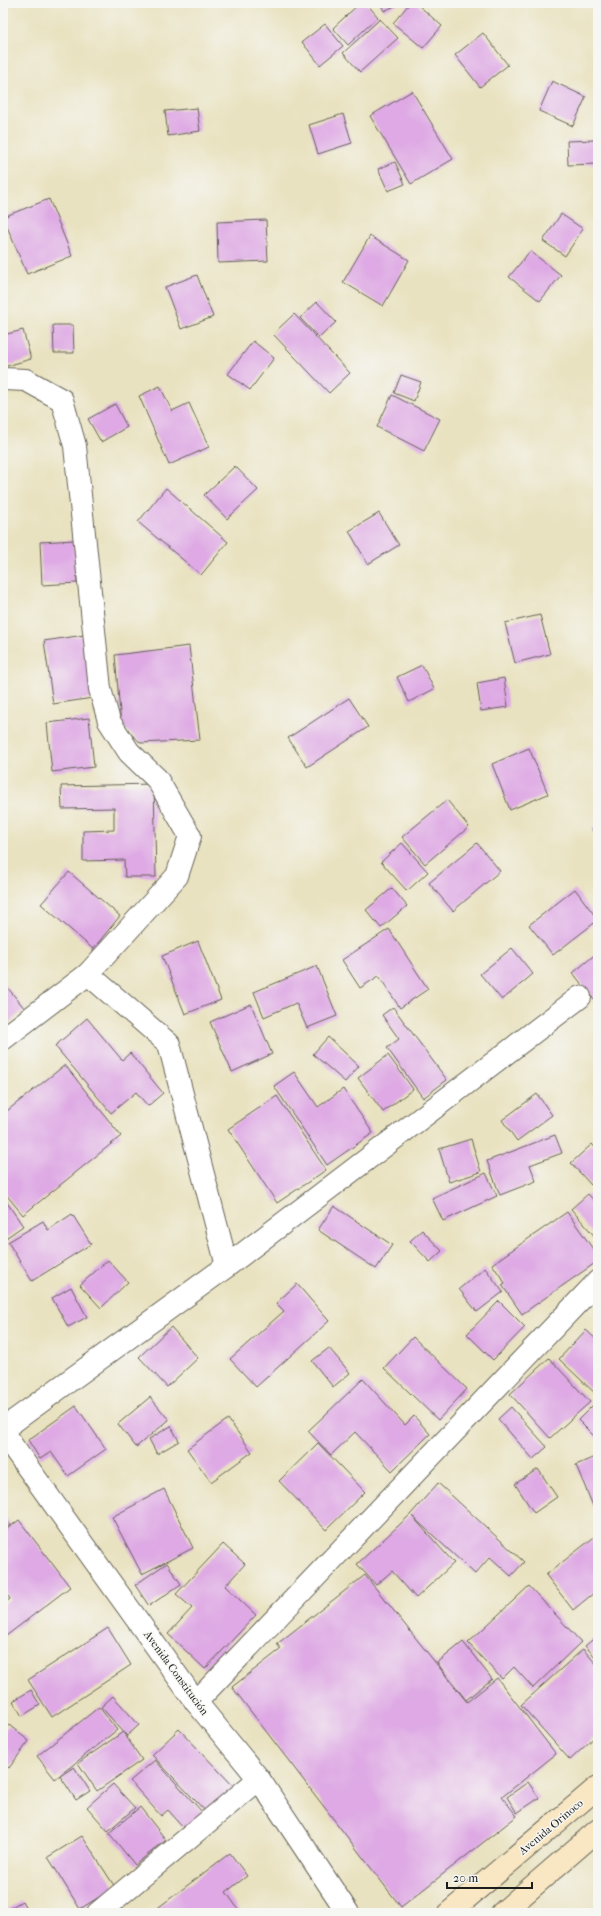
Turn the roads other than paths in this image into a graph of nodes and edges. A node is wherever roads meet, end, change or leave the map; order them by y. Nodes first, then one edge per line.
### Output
1 (3, 379) edge
2 (88, 974) junction
3 (580, 997) dead end
4 (3, 1039) edge
5 (227, 1266) junction
6 (598, 1281) edge
7 (3, 1429) edge
8 (3, 1433) edge
9 (196, 1702) junction
10 (259, 1780) junction
11 (598, 1787) edge
12 (598, 1830) edge
13 (98, 1913) edge
14 (348, 1913) edge
15 (449, 1913) edge
16 (502, 1913) edge

1 - 2 street
2 - 4 street
2 - 5 street
3 - 5 street
5 - 7 street
6 - 9 street
8 - 9 street, Avenida Constitución
9 - 10 street, Avenida Constitución
10 - 13 street
10 - 14 street, Avenida Constitución
11 - 15 main road, Avenida Orinoco
12 - 16 main road

